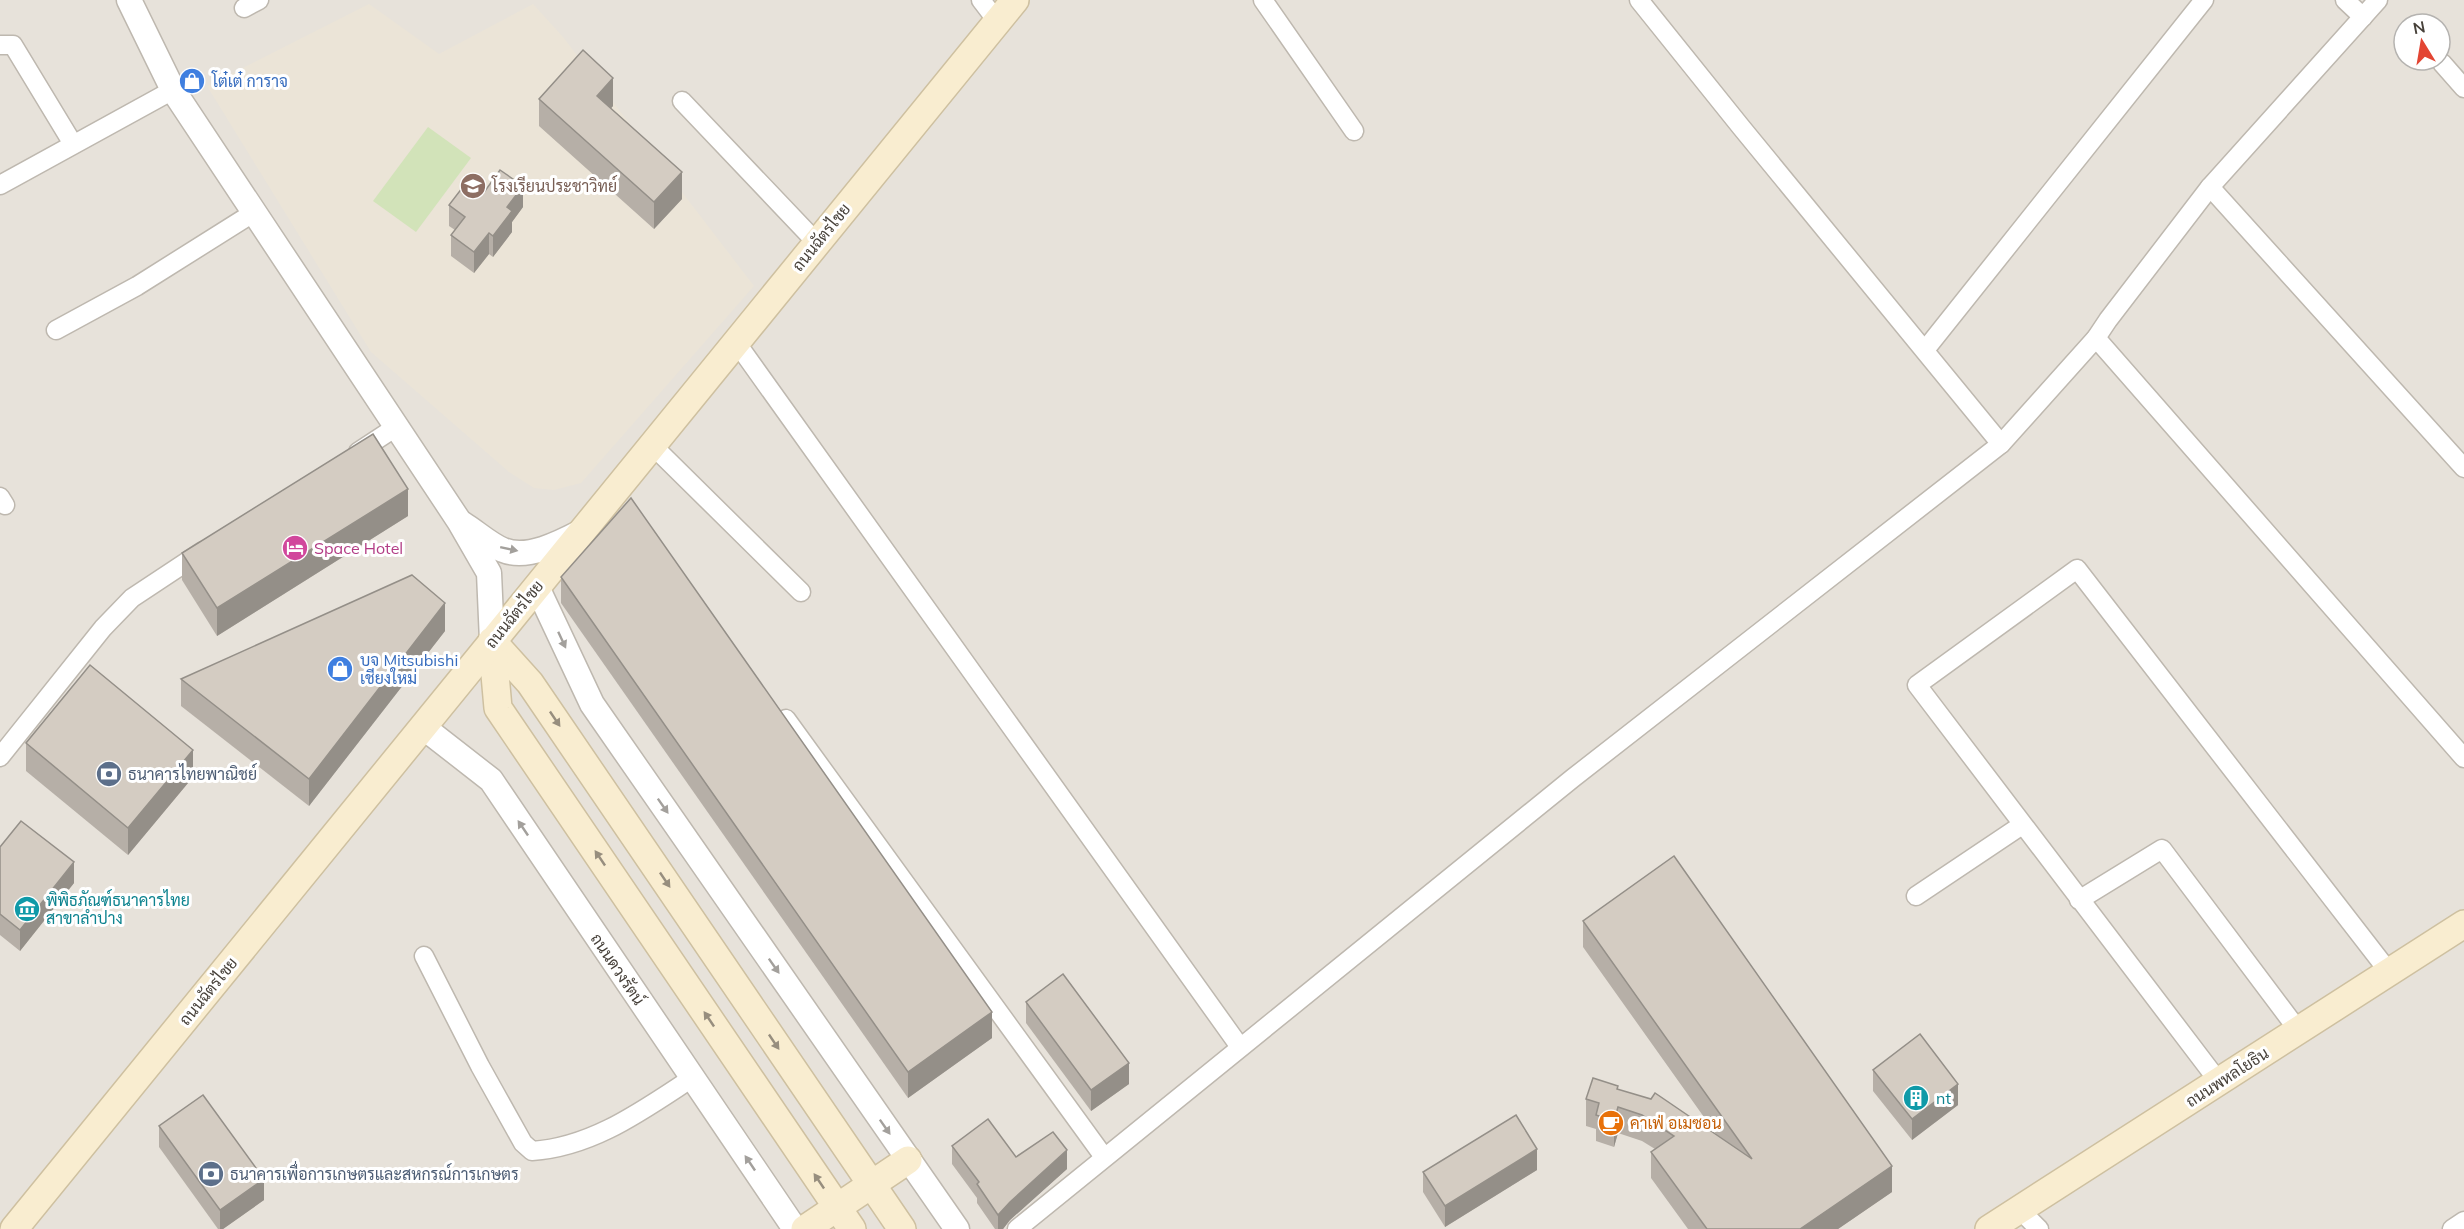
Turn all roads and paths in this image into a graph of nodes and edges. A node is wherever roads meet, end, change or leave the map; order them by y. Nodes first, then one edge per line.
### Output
1 (129, 0) edge
2 (981, 0) edge
3 (1014, 0) edge
4 (1263, 0) edge
5 (1639, 0) edge
6 (2204, 0) edge
7 (2345, 0) edge
8 (2378, 0) edge
9 (2363, 17) junction
10 (997, 21) junction
11 (0, 45) edge
12 (2450, 72) edge
13 (2464, 88) edge
14 (173, 90) junction
15 (682, 101) dead end
16 (1354, 131) dead end
17 (73, 144) junction
18 (0, 185) edge
19 (2210, 187) junction
20 (253, 213) junction
21 (817, 243) junction
22 (56, 330) dead end
23 (2096, 338) junction
24 (736, 342) junction
25 (1925, 350) junction
26 (396, 427) junction
27 (2001, 444) junction
28 (652, 445) junction
29 (347, 459) edge
30 (2464, 468) edge
31 (459, 521) junction
32 (581, 532) junction
33 (214, 544) edge
34 (537, 587) junction
35 (801, 592) dead end
36 (492, 641) junction
37 (773, 700) edge
38 (423, 727) junction
39 (0, 757) edge
40 (2464, 758) edge
41 (2022, 825) junction
42 (1916, 896) dead end
43 (2079, 900) junction
44 (2464, 924) edge
45 (424, 956) dead end
46 (2389, 972) junction
47 (2298, 1030) junction
48 (1240, 1047) junction
49 (692, 1078) junction
50 (2219, 1082) junction
51 (1104, 1157) junction
52 (908, 1160) junction
53 (871, 1185) junction
54 (2020, 1210) junction
55 (844, 1218) edge
56 (2464, 1221) edge
57 (15, 1229) edge
58 (795, 1229) edge
59 (805, 1229) edge
60 (902, 1229) edge
61 (957, 1229) edge
62 (1017, 1229) edge
63 (1989, 1229) edge
64 (2039, 1229) edge
65 (2452, 1229) edge

1 - 14 street
2 - 10 street
3 - 10 main road, ถนนฉัตรไชย
4 - 16 street
5 - 25 street
6 - 25 street
7 - 9 street
8 - 9 street
9 - 19 street
10 - 21 main road, ถนนฉัตรไชย
11 - 17 street
12 - 13 street
14 - 17 street
14 - 20 street
15 - 21 street
17 - 18 street
19 - 23 street
19 - 30 street
20 - 22 street
20 - 26 street
21 - 24 main road, ถนนฉัตรไชย
23 - 27 street
23 - 40 street
24 - 28 main road, ถนนฉัตรไชย
24 - 48 street
25 - 27 street
26 - 29 street
26 - 31 street
27 - 48 street
28 - 32 main road, ถนนฉัตรไชย
28 - 35 street
31 -> 32 street
31 - 36 street
32 - 34 main road, ถนนฉัตรไชย
33 - 39 street
34 - 36 main road, ถนนฉัตรไชย
34 -> 52 street
36 - 38 main road, ถนนฉัตรไชย
36 -> 53 main road
55 -> 36 main road
37 - 51 street
49 -> 38 street, ถนนดวงรัตน์
38 - 57 main road, ถนนฉัตรไชย
41 - 42 street
41 - 43 street
41 - 46 street
43 - 47 street
43 - 50 street
44 - 46 main road, ถนนพหลโยธิน
45 - 49 street
46 - 47 main road, ถนนพหลโยธิน
47 - 50 main road, ถนนพหลโยธิน
48 - 51 street
58 -> 49 street, ถนนดวงรัตน์
50 - 54 main road, ถนนพหลโยธิน
51 - 62 street
52 - 53 main road
52 - 61 street
53 - 55 main road
53 - 60 main road
54 - 63 main road, ถนนพหลโยธิน
54 - 64 street
55 - 59 main road
56 - 65 street

